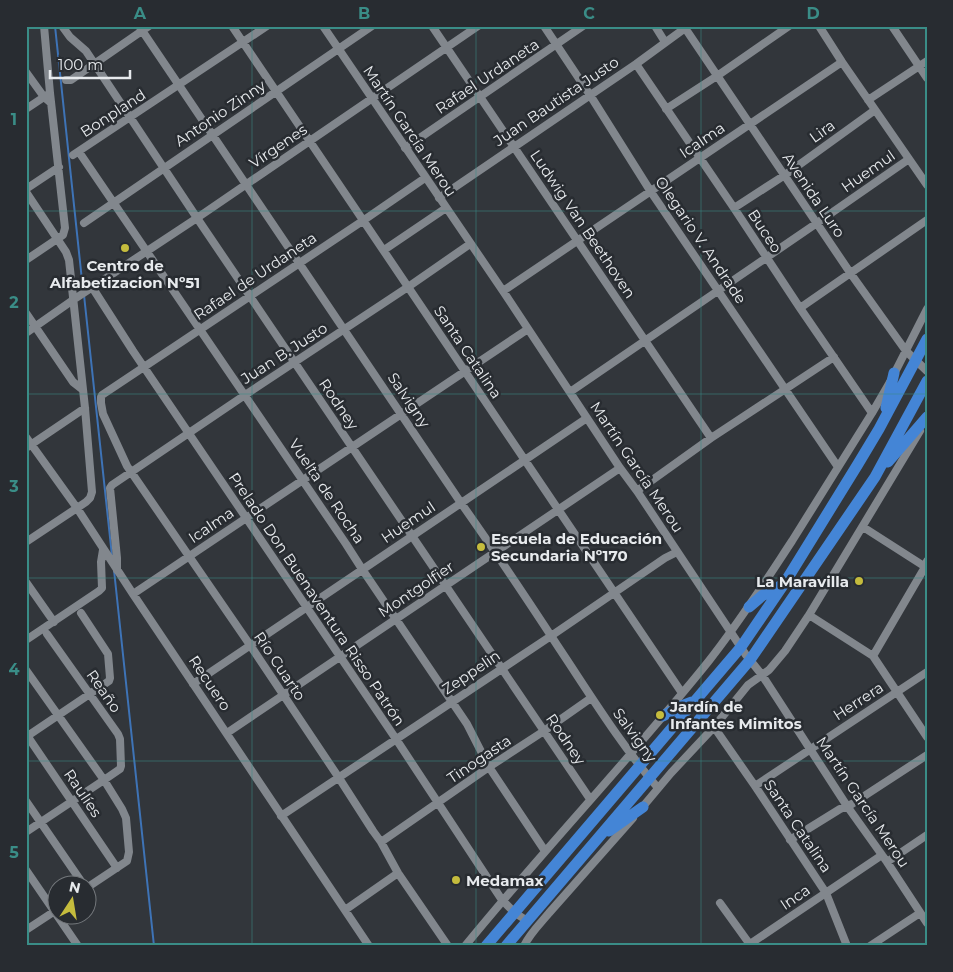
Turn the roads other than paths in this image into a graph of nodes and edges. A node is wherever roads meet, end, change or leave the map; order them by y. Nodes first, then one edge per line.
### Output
1 (44, 26) edge
2 (62, 26) edge
3 (232, 26) edge
4 (267, 26) edge
5 (323, 26) edge
6 (372, 26) edge
7 (432, 26) edge
8 (478, 26) edge
9 (544, 26) edge
10 (584, 26) edge
11 (655, 26) edge
12 (789, 26) edge
13 (819, 26) edge
14 (892, 26) edge
15 (686, 27) edge
16 (144, 28) edge
17 (243, 42) junction
18 (665, 42) junction
19 (557, 45) junction
20 (447, 48) junction
21 (338, 50) junction
22 (927, 61) edge
23 (842, 62) junction
24 (94, 64) junction
25 (636, 64) junction
26 (919, 66) junction
27 (26, 72) edge
28 (717, 76) junction
29 (927, 78) edge
30 (66, 80) dead end
31 (179, 86) junction
32 (275, 92) junction
33 (47, 95) junction
34 (590, 95) junction
35 (480, 97) junction
36 (372, 99) junction
37 (868, 100) junction
38 (26, 109) edge
39 (666, 109) junction
40 (875, 110) junction
41 (130, 118) junction
42 (750, 125) junction
43 (212, 135) junction
44 (309, 142) junction
45 (514, 147) junction
46 (405, 148) junction
47 (76, 154) joint
48 (700, 158) junction
49 (909, 159) junction
50 (59, 167) junction
51 (163, 168) junction
52 (785, 175) junction
53 (425, 178) junction
54 (246, 184) junction
55 (927, 185) edge
56 (26, 190) edge
57 (651, 192) junction
58 (439, 198) junction
59 (114, 202) junction
60 (446, 208) junction
61 (734, 208) junction
62 (197, 218) junction
63 (364, 220) junction
64 (927, 220) edge
65 (84, 222) dead end
66 (818, 223) junction
67 (58, 239) junction
68 (578, 240) junction
69 (470, 244) junction
70 (384, 250) junction
71 (147, 252) junction
72 (766, 258) junction
73 (26, 260) edge
74 (299, 263) junction
75 (850, 274) junction
76 (408, 287) junction
77 (92, 288) junction
78 (503, 291) junction
79 (717, 291) junction
80 (250, 296) junction
81 (73, 300) junction
82 (800, 308) junction
83 (927, 309) edge
84 (26, 313) edge
85 (35, 327) junction
86 (528, 329) junction
87 (200, 330) junction
88 (344, 330) junction
89 (26, 333) edge
90 (927, 339) edge
91 (645, 340) junction
92 (906, 351) junction
93 (834, 357) junction
94 (294, 362) junction
95 (916, 362) junction
96 (144, 368) junction
97 (465, 371) junction
98 (927, 371) edge
99 (894, 373) junction
100 (927, 381) edge
101 (82, 389) junction
102 (786, 389) junction
103 (570, 392) junction
104 (245, 395) junction
105 (101, 397) joint
106 (85, 408) junction
107 (872, 413) junction
108 (401, 414) junction
109 (588, 418) junction
110 (927, 418) edge
111 (882, 423) junction
112 (189, 433) junction
113 (26, 437) edge
114 (711, 438) junction
115 (29, 446) edge
116 (352, 448) junction
117 (525, 460) junction
118 (620, 468) junction
119 (838, 468) junction
120 (131, 472) junction
121 (876, 476) junction
122 (302, 480) junction
123 (637, 490) junction
124 (461, 504) junction
125 (77, 508) junction
126 (559, 509) junction
127 (246, 518) junction
128 (863, 526) junction
129 (412, 536) junction
130 (26, 542) edge
131 (103, 550) junction
132 (495, 552) junction
133 (677, 552) junction
134 (189, 556) junction
135 (926, 566) edge
136 (362, 569) junction
137 (117, 570) junction
138 (26, 582) edge
139 (784, 584) junction
140 (445, 585) junction
141 (615, 592) junction
142 (133, 594) junction
143 (749, 607) junction
144 (306, 608) junction
145 (82, 613) dead end
146 (809, 615) junction
147 (396, 619) junction
148 (54, 622) junction
149 (731, 632) junction
150 (47, 634) dead end
151 (551, 636) junction
152 (26, 640) edge
153 (250, 645) junction
154 (741, 647) junction
155 (339, 656) junction
156 (872, 656) junction
157 (750, 660) junction
158 (502, 668) junction
159 (26, 670) edge
160 (927, 672) edge
161 (762, 675) junction
162 (193, 684) junction
163 (897, 692) junction
164 (682, 693) junction
165 (90, 694) junction
166 (283, 695) junction
167 (591, 698) junction
168 (452, 702) junction
169 (694, 702) junction
170 (58, 715) junction
171 (663, 716) junction
172 (714, 727) junction
173 (544, 731) junction
174 (227, 733) junction
175 (27, 736) edge
176 (927, 737) edge
177 (396, 739) junction
178 (811, 749) junction
179 (631, 754) junction
180 (927, 755) edge
181 (639, 765) junction
182 (489, 767) junction
183 (339, 778) junction
184 (650, 778) junction
185 (104, 780) junction
186 (755, 786) junction
187 (658, 788) junction
188 (590, 799) junction
189 (26, 801) edge
190 (73, 802) junction
191 (437, 803) junction
192 (847, 806) junction
193 (643, 807) junction
194 (281, 816) junction
195 (41, 822) junction
196 (26, 832) edge
197 (927, 836) edge
198 (790, 840) junction
199 (381, 842) junction
200 (594, 842) junction
201 (545, 851) junction
202 (885, 859) junction
203 (117, 868) junction
204 (26, 870) edge
205 (398, 873) junction
206 (76, 874) edge
207 (98, 880) edge
208 (826, 893) junction
209 (48, 899) edge
210 (502, 900) junction
211 (720, 903) dead end
212 (345, 910) junction
213 (515, 912) junction
214 (920, 913) junction
215 (48, 915) edge
216 (526, 920) junction
217 (927, 923) edge
218 (65, 924) edge
219 (26, 930) edge
220 (749, 945) edge
221 (78, 946) edge
222 (369, 946) edge
223 (448, 946) edge
224 (465, 946) edge
225 (486, 946) edge
226 (506, 946) edge
227 (524, 946) edge
228 (847, 946) edge
229 (870, 946) edge

1 - 33 street
2 - 24 street, Rodney
3 - 17 street, Santa Catalina
4 - 17 street, Bonpland
5 - 21 street, Martín García Merou
6 - 21 street, Antonio Zinny
7 - 20 street, Ludwig Van Beethoven
8 - 20 street, Vírgenes
9 - 19 street, Olegario V. Andrade
10 - 19 street, Rafael Urdaneta
11 - 18 street
12 - 28 street
13 - 23 street
14 - 26 street
15 - 18 street, Juan Bautista Justo
15 - 28 street, Avenida Luro
16 - 24 street
16 - 31 street, Salvigny
17 - 31 street, Bonpland
17 - 32 street, Santa Catalina
18 - 25 street, Juan Bautista Justo
19 - 34 street, Olegario V. Andrade
19 - 35 street, Rafael Urdaneta
20 - 35 street, Ludwig Van Beethoven
20 - 36 street, Vírgenes
21 - 32 street, Antonio Zinny
21 - 36 street, Martín García Merou
22 - 26 street
23 - 37 street
23 - 42 street, Icalma
24 - 30 street
24 - 41 street, Rodney
25 - 34 street, Juan Bautista Justo
25 - 39 street, Buceo
26 - 29 street
26 - 37 street
27 - 33 street
28 - 39 street
28 - 42 street, Avenida Luro
31 - 41 street, Bonpland
31 - 43 street, Salvigny
32 - 43 street, Antonio Zinny
32 - 44 street, Santa Catalina
33 - 38 street
33 - 50 street
34 - 45 street, Juan Bautista Justo
34 - 57 street, Olegario V. Andrade
35 - 45 street, Ludwig Van Beethoven
35 - 46 street, Rafael Urdaneta
36 - 44 street, Vírgenes
36 - 46 street, Martín García Merou
37 - 40 street
39 - 48 street, Buceo
40 - 49 street
40 - 52 street, Lira
41 - 47 street, Bonpland
41 - 51 street, Rodney
42 - 48 street, Icalma
42 - 52 street, Avenida Luro
43 - 51 street, Antonio Zinny
43 - 54 street, Salvigny
44 - 54 street, Vírgenes
44 - 63 street, Santa Catalina
45 - 58 street, Juan Bautista Justo
45 - 68 street, Ludwig Van Beethoven
46 - 53 street, Martín García Merou
47 - 59 street, Vuelta de Rocha
48 - 57 street, Icalma
48 - 61 street, Buceo
49 - 55 street
49 - 66 street, Huemul
50 - 56 street
50 - 67 street
51 - 59 street, Antonio Zinny
51 - 62 street, Rodney
52 - 61 street, Lira
52 - 66 street, Avenida Luro
53 - 58 street, Martín García Merou
53 - 63 street, Rafael de Urdaneta
54 - 62 street, Vírgenes
54 - 74 street, Salvigny
56 - 67 street
57 - 68 street, Icalma
57 - 79 street, Olegario V. Andrade
58 - 60 street, Martín García Merou
59 - 65 street, Antonio Zinny
59 - 71 street, Vuelta de Rocha
60 - 69 street, Martín García Merou
60 - 70 street
61 - 72 street, Buceo
62 - 71 street, Vírgenes
62 - 80 street, Rodney
63 - 70 street, Santa Catalina
63 - 74 street, Rafael de Urdaneta
64 - 75 street
66 - 72 street, Huemul
66 - 75 street, Avenida Luro
67 - 73 street
67 - 81 street
68 - 78 street, Icalma
68 - 91 street, Ludwig Van Beethoven
69 - 76 street, Juan B. Justo
69 - 78 street, Martín García Merou
70 - 76 street, Santa Catalina
71 - 77 street, Vírgenes
71 - 87 street, Vuelta de Rocha
72 - 79 street, Huemul
72 - 82 street, Buceo
74 - 80 street, Rafael de Urdaneta
74 - 88 street, Salvigny
75 - 82 street
75 - 92 street, Avenida Luro
76 - 88 street, Juan B. Justo
76 - 97 street, Santa Catalina
77 - 81 street, Vírgenes
77 - 96 street, Prelado Don Buenaventura Risso Patrón
78 - 86 street, Martín García Merou
79 - 91 street, Huemul
79 - 102 street, Olegario V. Andrade
80 - 87 street, Rafael de Urdaneta
80 - 94 street, Rodney
81 - 85 street
81 - 101 street
82 - 93 street, Buceo
83 - 92 street
84 - 85 street
85 - 89 street
85 - 101 street
86 - 97 street, Icalma
86 - 103 street, Martín García Merou
87 - 96 street, Rafael de Urdaneta
87 - 104 street, Vuelta de Rocha
88 - 94 street, Juan B. Justo
88 - 108 street, Salvigny
90 - 95 highway
91 - 103 street, Huemul
91 - 114 street, Ludwig Van Beethoven
92 - 95 street, Avenida Luro
92 - 99 street
93 - 102 street
93 - 107 street, Buceo
94 - 104 street, Juan B. Justo
94 - 116 street, Rodney
95 - 98 street, Avenida Luro
95 - 111 highway
96 - 105 street, Rafael de Urdaneta
96 - 112 street, Prelado Don Buenaventura Risso Patrón
97 - 108 street, Icalma
97 - 117 street, Santa Catalina
99 - 107 street
99 - 111 highway
100 - 121 highway
101 - 106 street
102 - 114 street
102 - 119 street, Olegario V. Andrade
103 - 109 street, Martín García Merou
104 - 112 street, Juan B. Justo
104 - 122 street, Vuelta de Rocha
105 - 120 street, Río Cuarto
106 - 115 street
106 - 125 street
107 - 119 street
108 - 116 street, Icalma
108 - 124 street, Salvigny
109 - 117 street, Huemul
109 - 118 street, Martín García Merou
110 - 121 highway
110 - 128 street
111 - 139 highway
112 - 120 street, Juan B. Justo
112 - 127 street, Prelado Don Buenaventura Risso Patrón
113 - 115 street, Recuero
114 - 123 street
115 - 125 street, Recuero
116 - 122 street, Icalma
116 - 129 street, Rodney
117 - 124 street, Huemul
117 - 126 street, Santa Catalina
118 - 123 street, Martín García Merou
118 - 126 street, Montgolfier
119 - 143 street
120 - 134 street, Río Cuarto
120 - 137 street, Juan B. Justo
121 - 157 highway
122 - 127 street, Icalma
122 - 136 street, Vuelta de Rocha
123 - 133 street, Martín García Merou
124 - 129 street, Huemul
124 - 132 street, Salvigny
125 - 130 street
125 - 131 street, Recuero
126 - 132 street, Montgolfier
126 - 141 street, Santa Catalina
127 - 134 street, Icalma
127 - 144 street, Prelado Don Buenaventura Risso Patrón
128 - 135 street
128 - 146 street
129 - 136 street, Huemul
129 - 140 street, Rodney
131 - 137 street, Recuero
131 - 148 street
132 - 140 street, Montgolfier
132 - 151 street, Salvigny
133 - 141 street, Zeppelin
133 - 149 street, Martín García Merou
134 - 142 street, Icalma
134 - 153 street, Río Cuarto
135 - 156 street
136 - 144 street, Huemul
136 - 147 street, Vuelta de Rocha
137 - 142 street, Recuero
138 - 148 street
139 - 143 highway
139 - 154 highway
140 - 147 street, Montgolfier
140 - 158 street, Rodney
141 - 151 street, Zeppelin
141 - 164 street, Santa Catalina
142 - 162 street, Recuero
143 - 149 street
144 - 153 street, Huemul
144 - 155 street, Prelado Don Buenaventura Risso Patrón
145 - 165 street
146 - 156 street
146 - 161 street
147 - 155 street, Montgolfier
147 - 168 street, Vuelta de Rocha
148 - 152 street
149 - 154 street, Martín García Merou
149 - 164 street
150 - 165 street, Reaño
151 - 158 street, Zeppelin
151 - 167 street, Salvigny
153 - 162 street, Huemul
153 - 166 street, Río Cuarto
154 - 157 street, Martín García Merou
154 - 169 highway
155 - 166 street, Montgolfier
155 - 177 street, Prelado Don Buenaventura Risso Patrón
156 - 163 street
157 - 161 street, Martín García Merou
157 - 184 highway
158 - 168 street, Zeppelin
158 - 173 street, Rodney
159 - 170 street
160 - 163 street, Herrera
161 - 172 street
161 - 178 street, Martín García Merou
162 - 174 street, Recuero
163 - 176 street
163 - 178 street, Herrera
164 - 171 street
165 - 170 street
165 - 185 street, Reaño
166 - 174 street, Montgolfier
166 - 183 street, Río Cuarto
167 - 173 street, Tinogasta
167 - 179 street, Salvigny
168 - 177 street, Zeppelin
168 - 182 street, Vuelta de Rocha
169 - 171 highway
169 - 181 highway
170 - 175 street
170 - 185 street
171 - 179 street
172 - 186 street, Santa Catalina
172 - 187 street
173 - 182 street, Tinogasta
173 - 188 street, Rodney
174 - 194 street, Recuero
175 - 190 street, Raulíes
177 - 183 street, Zeppelin
177 - 191 street, Prelado Don Buenaventura Risso Patrón
178 - 186 street, Herrera
178 - 192 street, Martín García Merou
179 - 181 street, Salvigny
179 - 188 street
180 - 192 street
181 - 184 street, Salvigny
181 - 213 highway
182 - 191 street, Tinogasta
182 - 201 street, Vuelta de Rocha
183 - 194 street, Zeppelin
183 - 199 street, Río Cuarto
184 - 187 street, Salvigny
184 - 200 highway
185 - 190 street
185 - 203 street
186 - 198 street, Santa Catalina
187 - 193 street
188 - 201 street
189 - 195 street
190 - 195 street
190 - 203 street, Raulíes
191 - 199 street, Tinogasta
191 - 210 street, Prelado Don Buenaventura Risso Patrón
192 - 198 street
192 - 202 street, Martín García Merou
193 - 200 highway
193 - 227 street
194 - 212 street, Recuero
195 - 196 street
195 - 206 street
197 - 202 street, Inca
198 - 208 street, Santa Catalina
199 - 205 street, Río Cuarto
200 - 216 highway
201 - 210 street
202 - 208 street, Inca
202 - 214 street, Martín García Merou
203 - 207 street
204 - 209 street
205 - 212 street
205 - 223 street, Río Cuarto
208 - 220 street, Inca
208 - 228 street, Santa Catalina
210 - 213 street, Prelado Don Buenaventura Risso Patrón
210 - 224 street
211 - 220 street
212 - 222 street, Recuero
213 - 216 street, Prelado Don Buenaventura Risso Patrón
213 - 225 highway
214 - 217 street, Martín García Merou
214 - 229 street
215 - 219 street
216 - 226 highway
218 - 221 street

